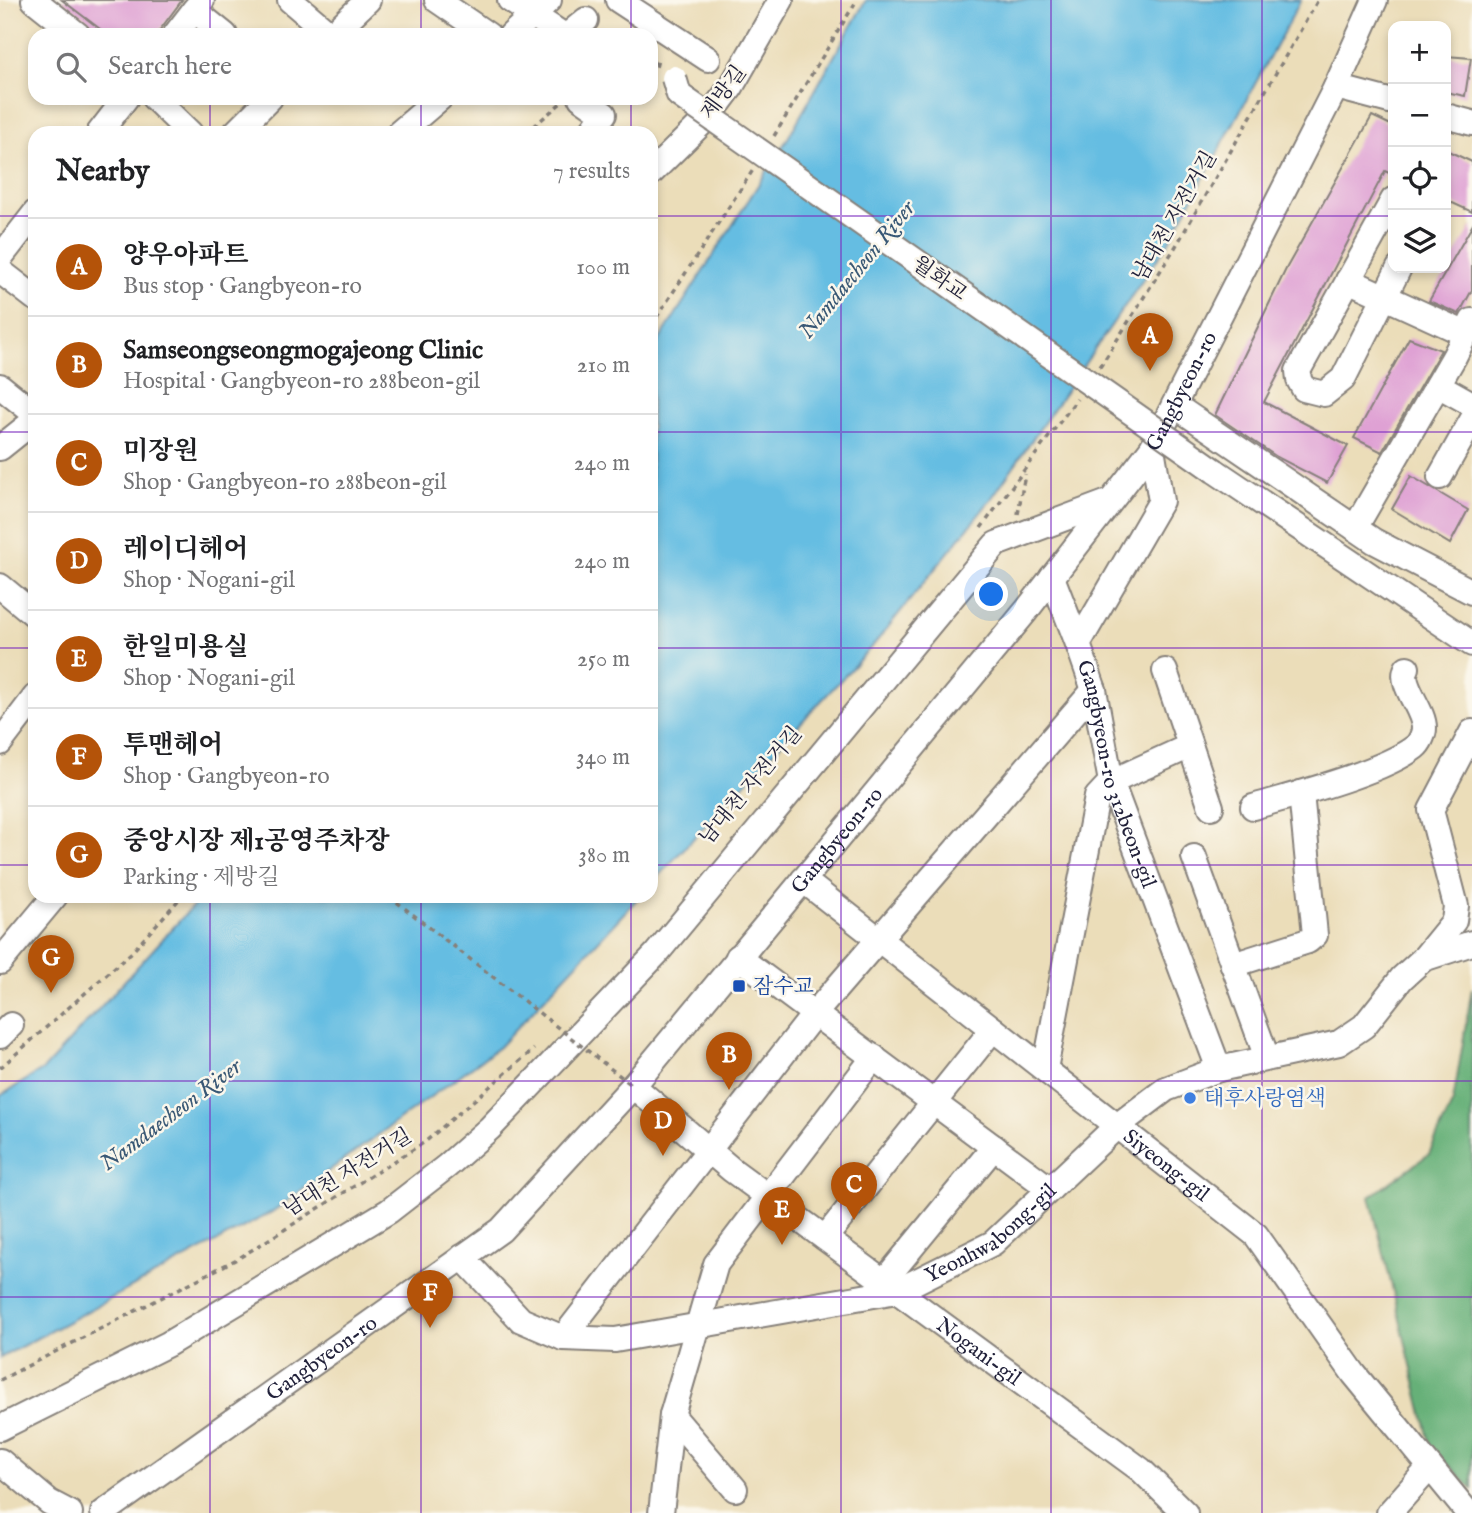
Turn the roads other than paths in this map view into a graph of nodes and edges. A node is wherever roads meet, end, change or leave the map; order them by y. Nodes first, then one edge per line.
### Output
1 (34, 0) edge
2 (290, 0) edge
3 (368, 0) edge
4 (436, 0) edge
5 (510, 0) edge
6 (618, 0) edge
7 (781, 0) edge
8 (198, 5) edge
9 (1369, 6) edge
10 (541, 8) edge
11 (69, 28) edge
12 (180, 28) edge
13 (219, 28) edge
14 (323, 28) edge
15 (338, 28) edge
16 (478, 28) edge
17 (519, 28) edge
18 (569, 28) edge
19 (708, 59) dead end
20 (674, 78) dead end
21 (1336, 88) junction
22 (1388, 102) edge
23 (121, 105) edge
24 (161, 105) edge
25 (263, 105) edge
26 (433, 105) edge
27 (585, 105) edge
28 (1451, 117) edge
29 (597, 123) edge
30 (1472, 123) edge
31 (104, 126) edge
32 (183, 126) edge
33 (242, 126) edge
34 (413, 126) edge
35 (658, 166) edge
36 (1388, 209) edge
37 (28, 223) edge
38 (0, 258) edge
39 (0, 271) edge
40 (1396, 273) edge
41 (1348, 280) junction
42 (28, 293) edge
43 (1384, 296) junction
44 (1469, 327) edge
45 (1438, 385) junction
46 (0, 386) edge
47 (1472, 404) edge
48 (1174, 405) junction
49 (28, 408) edge
50 (1472, 420) edge
51 (28, 425) edge
52 (0, 447) edge
53 (1152, 448) junction
54 (1440, 477) dead end
55 (1111, 501) junction
56 (1355, 528) junction
57 (1052, 577) junction
58 (2, 591) edge
59 (1472, 592) edge
60 (28, 610) edge
61 (1078, 644) junction
62 (1472, 644) edge
63 (1407, 668) dead end
64 (1165, 671) dead end
65 (1094, 690) junction
66 (28, 706) edge
67 (1472, 732) edge
68 (0, 743) edge
69 (1190, 746) junction
70 (1111, 782) junction
71 (1301, 793) junction
72 (1211, 807) dead end
73 (1253, 807) dead end
74 (1194, 857) dead end
75 (803, 880) junction
76 (49, 903) edge
77 (879, 940) junction
78 (1472, 943) edge
79 (738, 957) junction
80 (1423, 959) junction
81 (0, 962) edge
82 (1233, 965) junction
83 (816, 1013) junction
84 (993, 1029) junction
85 (874, 1057) junction
86 (1267, 1058) junction
87 (1045, 1069) junction
88 (1219, 1069) junction
89 (633, 1086) junction
90 (932, 1101) junction
91 (1117, 1126) junction
92 (994, 1147) junction
93 (710, 1151) junction
94 (1050, 1189) junction
95 (767, 1195) junction
96 (825, 1238) junction
97 (462, 1257) junction
98 (891, 1286) junction
99 (697, 1326) junction
100 (564, 1338) junction
101 (672, 1415) junction
102 (0, 1428) edge
103 (0, 1461) edge
104 (1430, 1467) junction
105 (734, 1489) dead end
106 (60, 1508) edge
107 (103, 1513) edge
108 (661, 1513) edge
109 (1185, 1513) edge
110 (1390, 1513) edge
111 (1468, 1513) edge

1 - 11 street
2 - 14 street
3 - 15 street
4 - 16 street
5 - 10 street
6 - 19 street
7 - 35 street, 제방길
8 - 12 street
8 - 13 street
9 - 21 street, Gangbyeon-ro
10 - 17 street
10 - 18 street
20 - 62 street, 월화교, bridge
21 - 22 street
21 - 48 street, Gangbyeon-ro
23 - 31 street
24 - 32 street
25 - 33 street
26 - 34 street
27 - 29 street
28 - 30 street
36 - 41 street
37 - 38 street
39 - 42 street
40 - 43 street
41 - 43 street
41 - 43 street
43 - 44 street
44 - 45 street
45 - 47 street
45 - 56 street
46 - 49 street
48 - 53 street, Gangbyeon-ro
48 - 56 street
50 - 54 street
51 - 52 street
53 - 55 street, Gangbyeon-ro
53 - 61 street, Gangbyeon-ro 312beon-gil
55 - 57 street, Gangbyeon-ro
55 - 102 street
56 - 59 street
57 - 61 street
57 - 75 street, Gangbyeon-ro
58 - 60 street
61 - 65 street, Gangbyeon-ro 312beon-gil
63 - 71 street
64 - 69 street
65 - 70 street, Gangbyeon-ro 312beon-gil
65 - 77 street
66 - 68 street
67 - 80 street
69 - 70 street
69 - 72 street
70 - 87 street
70 - 88 street, Gangbyeon-ro 312beon-gil
71 - 73 street
71 - 82 street
74 - 82 street
75 - 77 street, Siyeong-gil
75 - 79 street, Gangbyeon-ro
76 - 81 street
77 - 83 street
77 - 84 street, Siyeong-gil
78 - 80 street, Yeonhwabong-gil
79 - 83 street
79 - 89 street, Gangbyeon-ro
80 - 86 street, Yeonhwabong-gil
82 - 86 street
83 - 85 street
83 - 93 street
84 - 87 street, Siyeong-gil
84 - 90 street
85 - 90 street
85 - 95 street
86 - 88 street, Yeonhwabong-gil
87 - 91 street, Siyeong-gil
88 - 91 street, Yeonhwabong-gil
89 - 93 street, Nogani-gil
89 - 97 street, Gangbyeon-ro
90 - 92 street
90 - 96 street
91 - 94 street, Yeonhwabong-gil
91 - 104 street, Siyeong-gil
92 - 94 street
92 - 98 street
93 - 95 street, Nogani-gil
93 - 100 street
94 - 98 street, Yeonhwabong-gil
95 - 96 street, Nogani-gil
95 - 99 street
96 - 98 street, Nogani-gil
97 - 100 street, Yeonhwabong-gil
97 - 107 street, Gangbyeon-ro
98 - 99 street, Yeonhwabong-gil
98 - 109 street, Nogani-gil
99 - 100 street, Yeonhwabong-gil
99 - 101 street
101 - 105 street
101 - 108 street
103 - 106 street
104 - 110 street
104 - 111 street, Siyeong-gil

